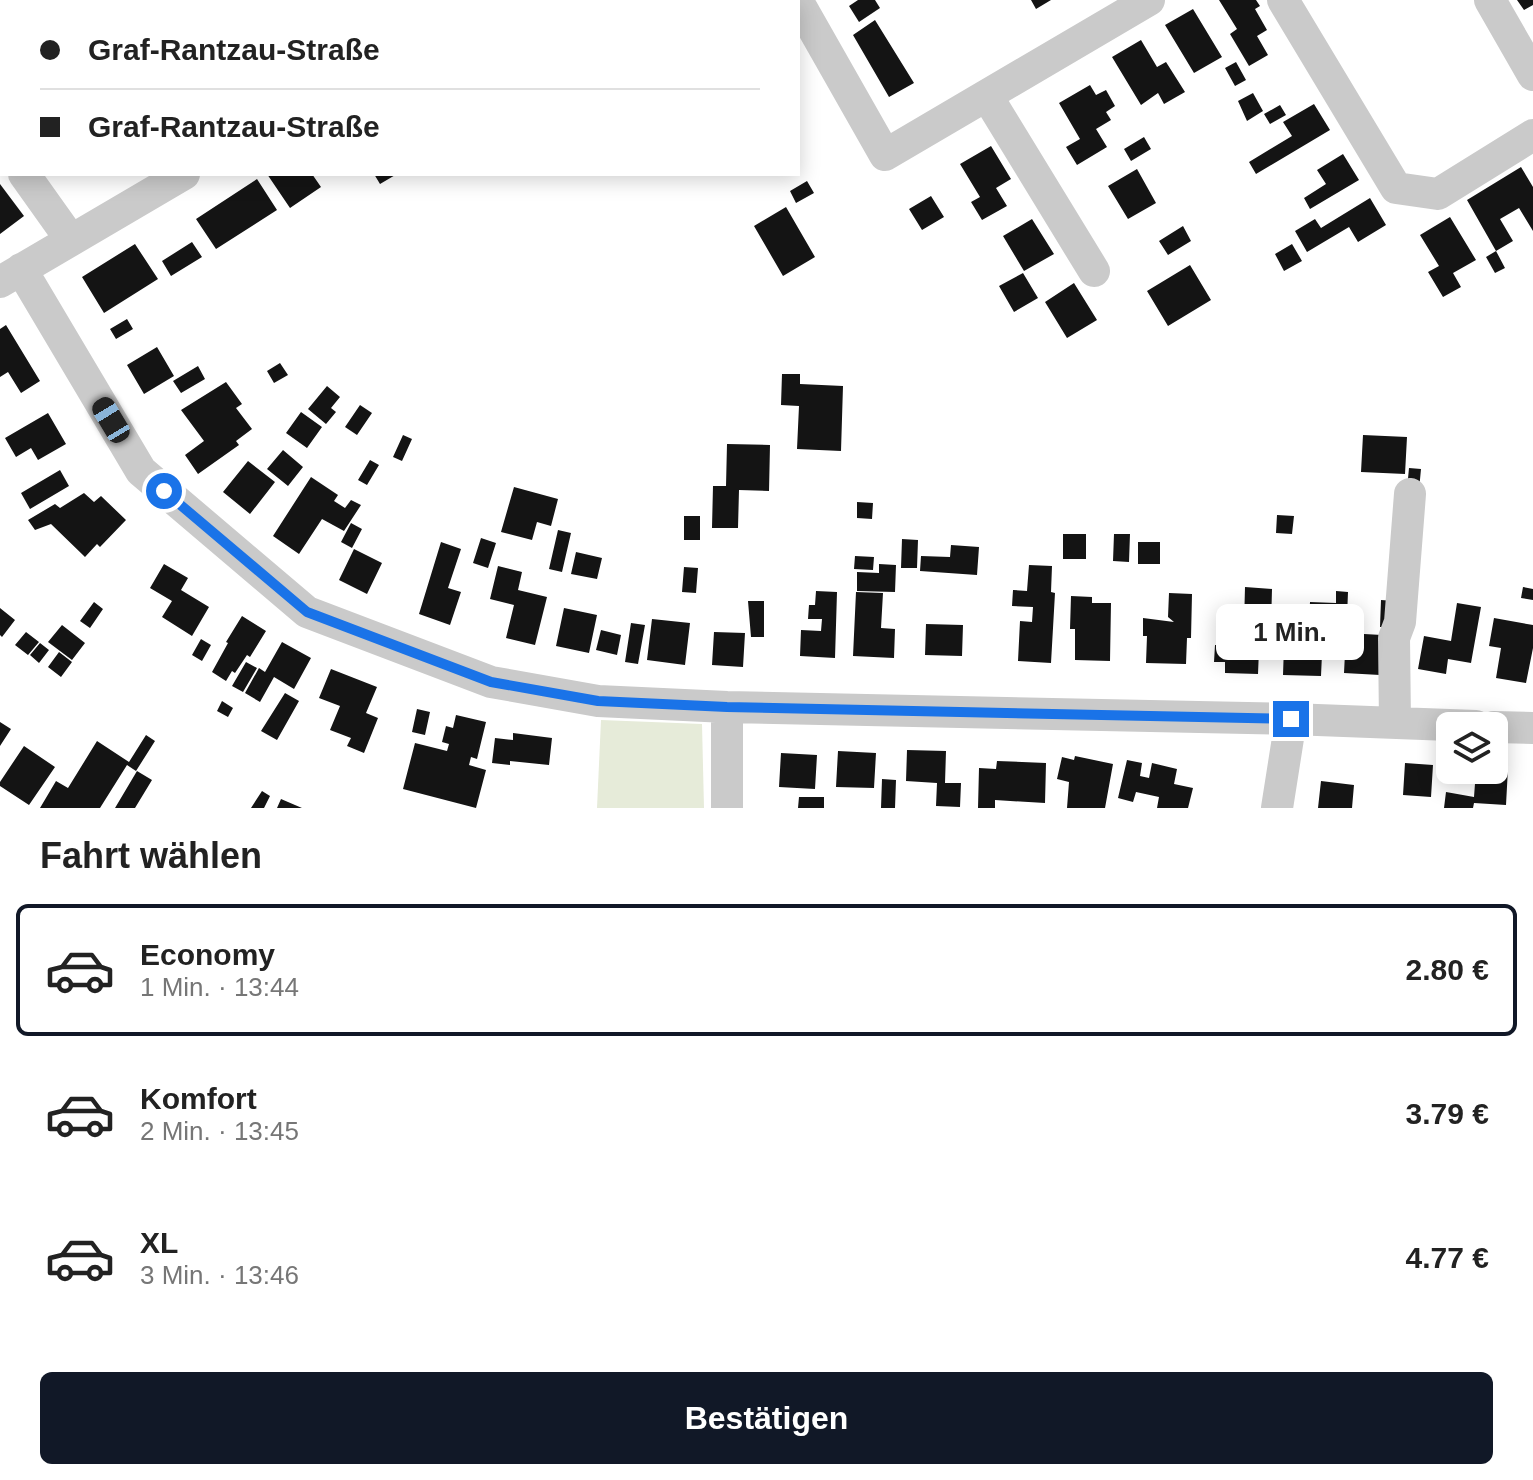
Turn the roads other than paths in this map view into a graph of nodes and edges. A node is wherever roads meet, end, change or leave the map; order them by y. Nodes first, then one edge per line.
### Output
1 (1149, 0) edge
2 (1283, 0) edge
3 (1490, 0) edge
4 (800, 5) edge
5 (1533, 75) edge
6 (987, 96) junction
7 (1533, 135) edge
8 (25, 176) edge
9 (181, 176) edge
10 (71, 240) junction
11 (1094, 271) dead end
12 (11, 276) edge
13 (1410, 494) dead end
14 (727, 707) junction
15 (1291, 719) junction
16 (1395, 723) junction
17 (1436, 725) edge
18 (1508, 727) edge
19 (1533, 728) edge
20 (727, 808) edge
21 (1277, 808) edge

1 - 6 street
2 - 7 street
3 - 5 street
4 - 6 street
6 - 11 street
8 - 10 street
9 - 10 street
10 - 12 street
12 - 14 street
13 - 16 street
14 - 15 street
14 - 20 street
15 - 16 street
15 - 21 street
16 - 17 street
18 - 19 street

